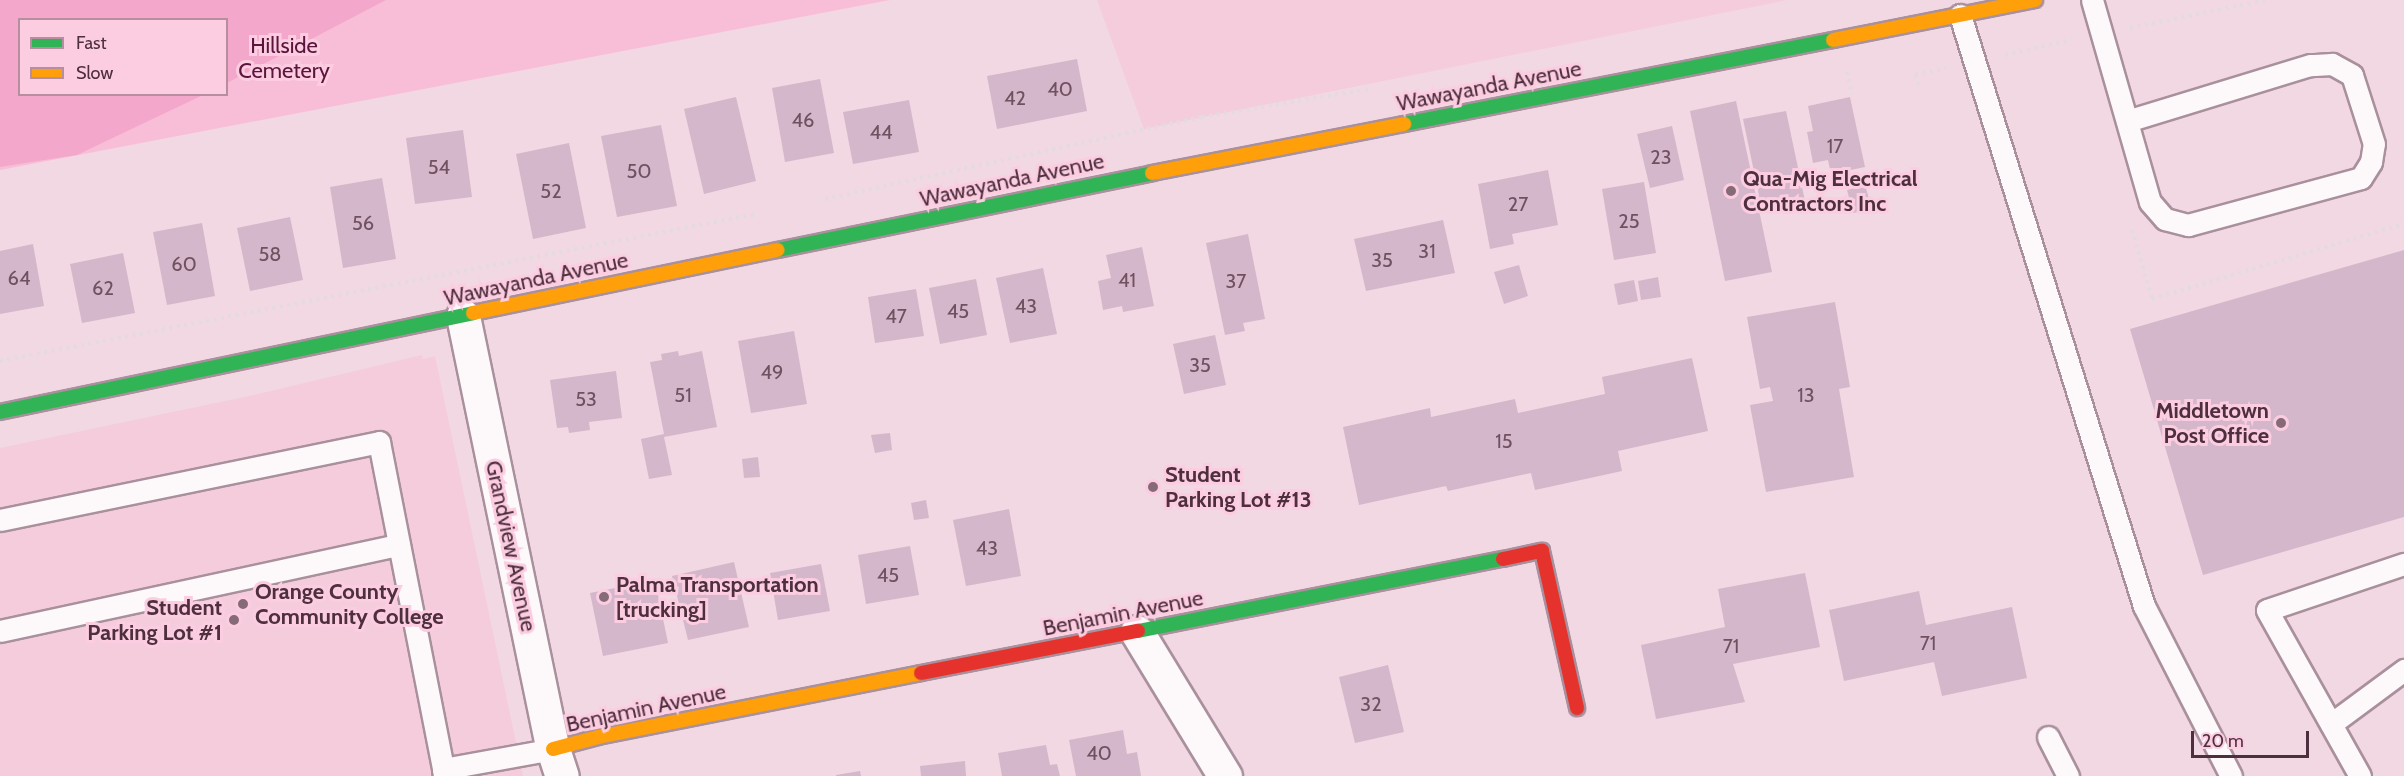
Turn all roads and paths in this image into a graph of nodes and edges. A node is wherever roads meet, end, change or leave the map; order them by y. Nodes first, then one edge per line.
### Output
1 (2035, 0) edge
2 (2092, 0) edge
3 (2266, 0) edge
4 (1960, 15) junction
5 (2102, 34) junction
6 (2127, 121) junction
7 (463, 316) junction
8 (0, 412) edge
9 (0, 520) edge
10 (399, 545) junction
11 (2404, 564) edge
12 (0, 631) edge
13 (1137, 632) junction
14 (2404, 670) edge
15 (1577, 708) dead end
16 (2331, 724) junction
17 (2048, 737) dead end
18 (558, 763) edge
19 (444, 772) edge
20 (1225, 776) edge
21 (2068, 776) edge
22 (2231, 776) edge
23 (2360, 776) edge

1 - 4 street, Wawayanda Avenue
2 - 5 lane
3 - 5 path
4 - 7 street, Wawayanda Avenue
4 - 22 lane
5 - 6 lane
6 - 6 lane
7 - 8 street, Wawayanda Avenue
7 - 18 street, Grandview Avenue
9 - 10 lane
10 - 12 lane
10 - 19 lane
11 - 16 lane
13 - 15 street, Benjamin Avenue
13 - 18 street, Benjamin Avenue
13 - 20 street
14 - 16 lane
16 - 23 lane
17 - 21 lane
18 - 19 lane

